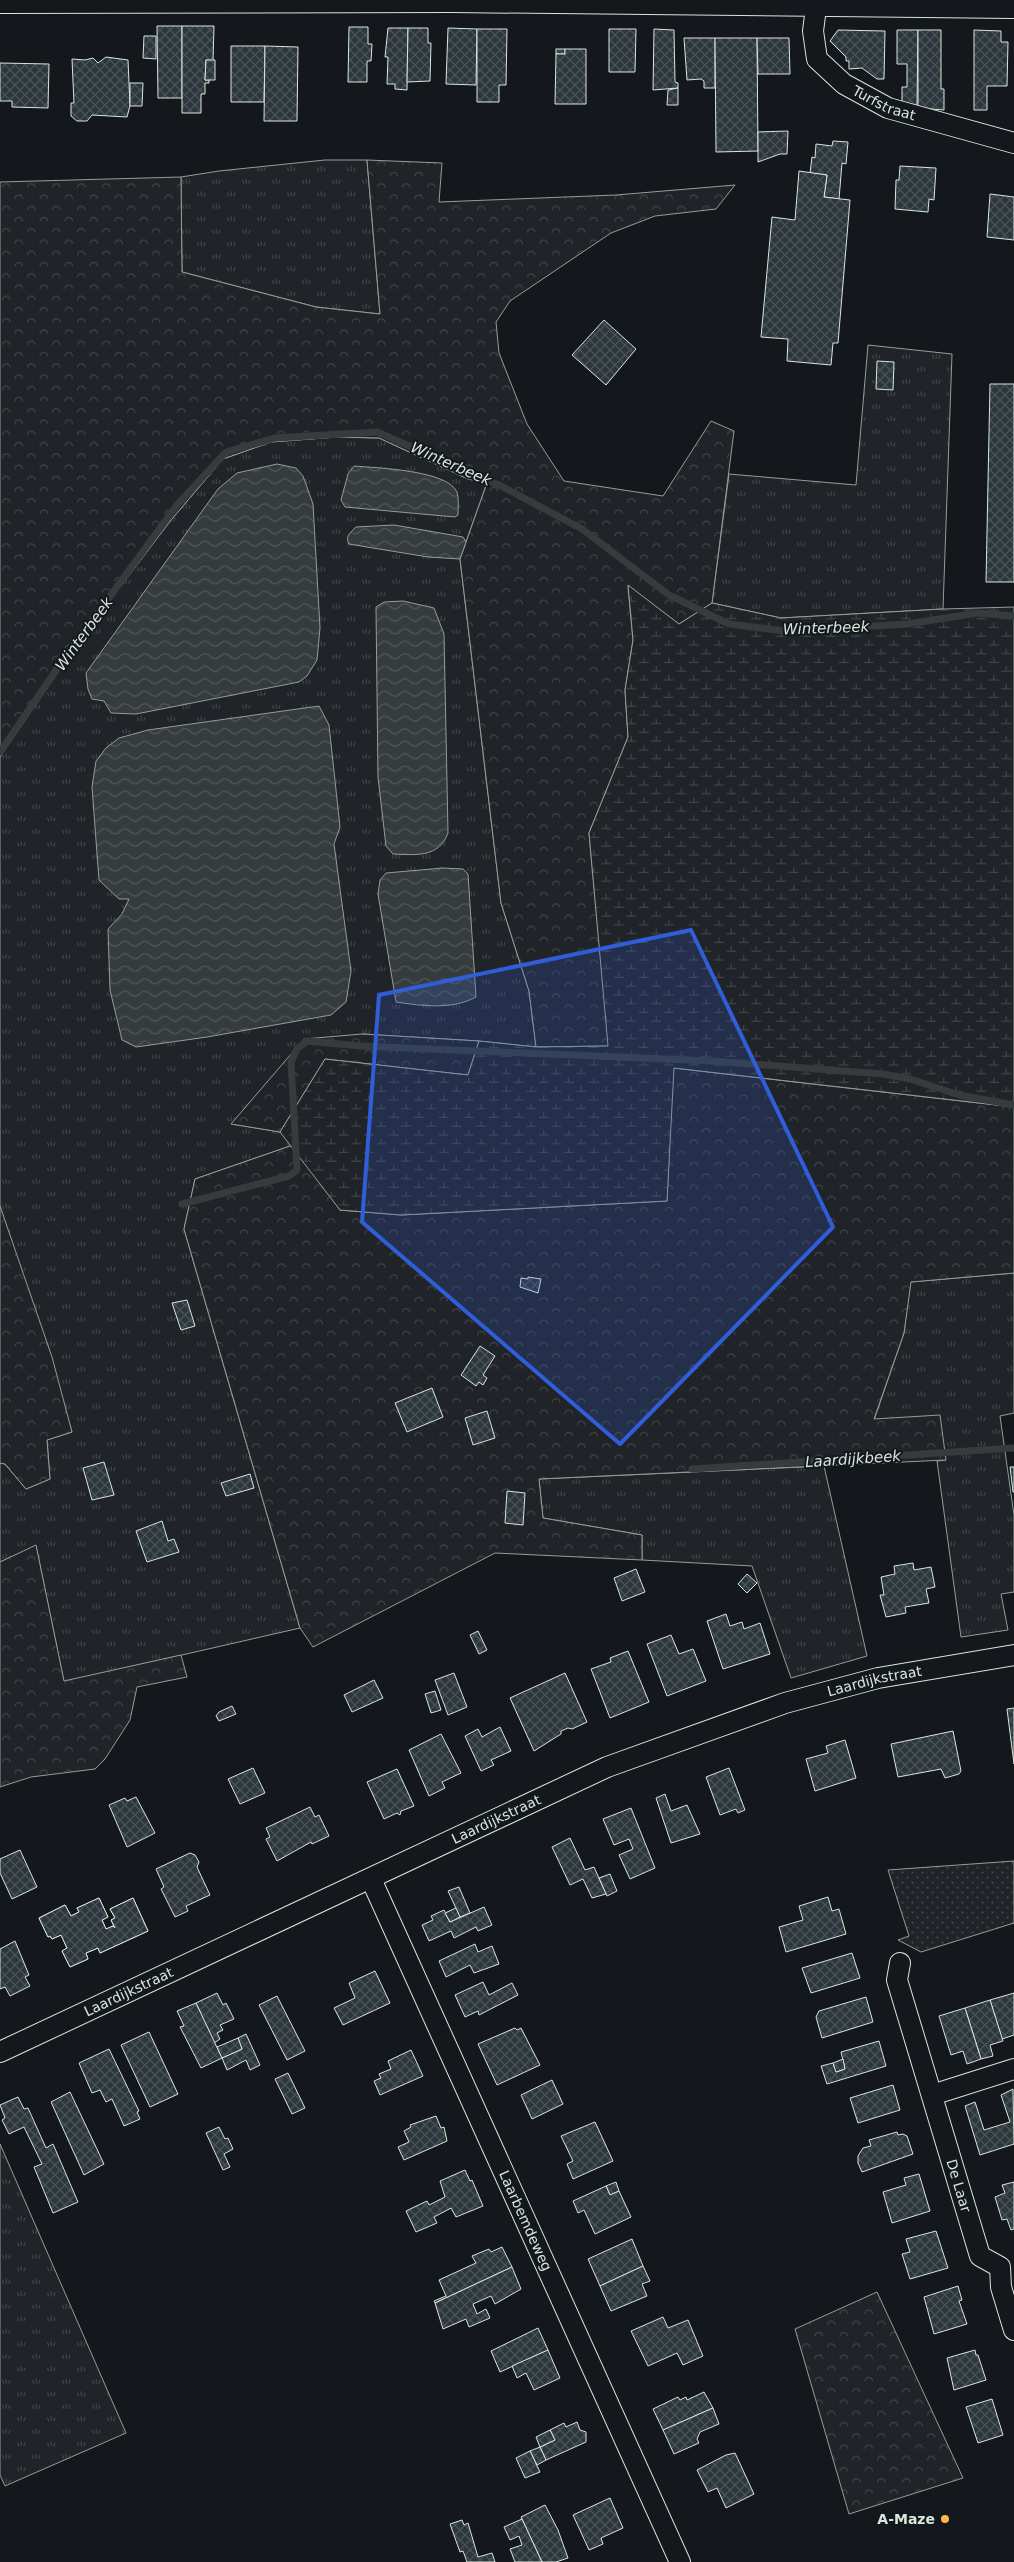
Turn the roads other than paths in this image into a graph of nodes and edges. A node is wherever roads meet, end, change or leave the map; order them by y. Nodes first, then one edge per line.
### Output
1 (58, 1) edge
2 (0, 3) edge
3 (816, 3) edge
4 (1014, 8) edge
5 (1014, 143) edge
6 (1014, 1655) edge
7 (371, 1879) junction
8 (900, 1963) dead end
9 (0, 2052) edge
10 (1014, 2069) edge
11 (932, 2095) junction
12 (1007, 2267) edge
13 (1014, 2330) edge
14 (680, 2562) edge

1 - 2 street
1 - 3 street
3 - 4 street
3 - 5 street, Turfstraat
6 - 7 street, Laardijkstraat
7 - 9 street, Laardijkstraat
7 - 14 street, Laarbemdeweg
8 - 11 street, De Laar
10 - 11 street
11 - 12 street, De Laar
12 - 13 street, De Laar

